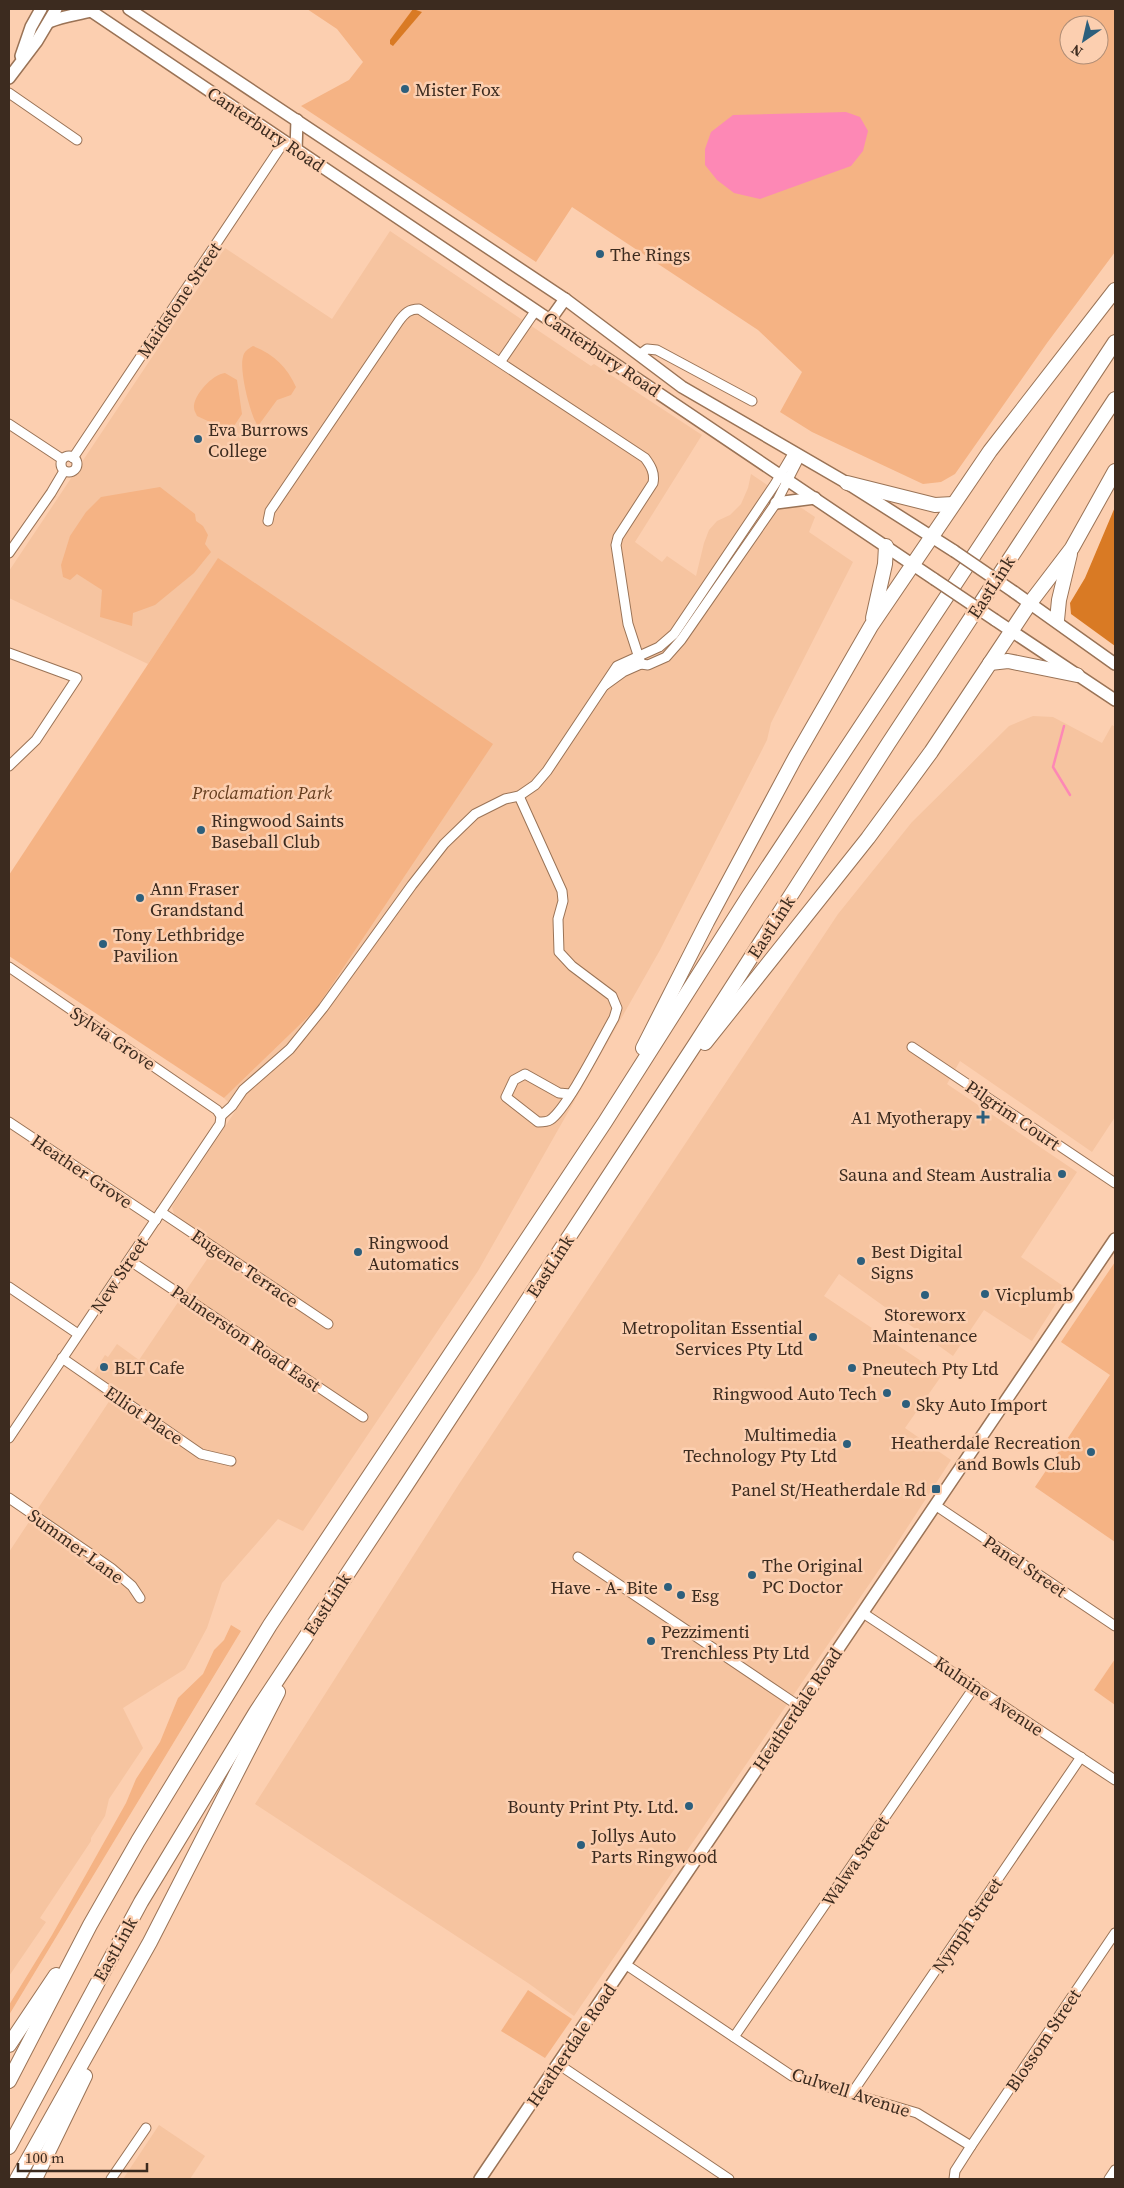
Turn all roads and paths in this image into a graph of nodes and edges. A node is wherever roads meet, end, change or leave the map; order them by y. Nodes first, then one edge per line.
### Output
1 (41, 9) edge
2 (56, 9) edge
3 (129, 9) edge
4 (90, 10) edge
5 (49, 22) junction
6 (18, 62) junction
7 (9, 78) edge
8 (9, 93) edge
9 (297, 120) junction
10 (77, 140) dead end
11 (284, 142) junction
12 (296, 150) junction
13 (1115, 290) edge
14 (565, 299) junction
15 (536, 310) junction
16 (550, 320) junction
17 (1115, 342) edge
18 (639, 355) junction
19 (501, 362) junction
20 (1115, 400) edge
21 (752, 401) dead end
22 (9, 424) edge
23 (797, 454) junction
24 (73, 458) junction
25 (62, 459) junction
26 (64, 471) junction
27 (1115, 471) edge
28 (785, 477) junction
29 (847, 483) junction
30 (815, 498) junction
31 (776, 503) junction
32 (954, 504) junction
33 (268, 521) dead end
34 (932, 536) junction
35 (886, 546) junction
36 (1072, 548) junction
37 (9, 553) edge
38 (913, 564) junction
39 (1030, 603) junction
40 (1057, 620) junction
41 (871, 626) junction
42 (1011, 631) junction
43 (9, 652) edge
44 (640, 660) junction
45 (990, 663) junction
46 (1115, 664) edge
47 (1077, 675) junction
48 (1115, 700) edge
49 (9, 766) edge
50 (519, 796) junction
51 (9, 967) edge
52 (912, 1047) dead end
53 (570, 1094) junction
54 (651, 1112) junction
55 (219, 1113) junction
56 (9, 1122) edge
57 (606, 1122) junction
58 (1115, 1183) edge
59 (161, 1212) junction
60 (156, 1220) junction
61 (1115, 1239) edge
62 (129, 1260) junction
63 (9, 1287) edge
64 (328, 1324) dead end
65 (78, 1334) junction
66 (62, 1358) junction
67 (363, 1417) dead end
68 (12, 1426) edge
69 (9, 1438) edge
70 (231, 1461) dead end
71 (9, 1498) edge
72 (935, 1505) junction
73 (578, 1557) dead end
74 (140, 1598) dead end
75 (863, 1613) junction
76 (1115, 1626) edge
77 (309, 1631) junction
78 (975, 1686) junction
79 (799, 1706) junction
80 (1081, 1757) junction
81 (1115, 1780) edge
82 (90, 1925) junction
83 (1115, 1933) edge
84 (625, 1964) junction
85 (121, 1996) junction
86 (734, 2037) junction
87 (9, 2045) edge
88 (558, 2064) junction
89 (9, 2081) edge
90 (852, 2093) junction
91 (146, 2128) dead end
92 (971, 2146) junction
93 (9, 2147) edge
94 (1115, 2170) edge
95 (17, 2179) edge
96 (36, 2179) edge
97 (112, 2179) edge
98 (480, 2179) edge
99 (729, 2179) edge
100 (954, 2179) edge
101 (1109, 2179) edge

1 - 6 main road
2 - 5 main road
3 - 9 main road, Canterbury Road
4 - 5 main road
4 - 11 main road, Canterbury Road
5 - 6 main road
6 - 7 main road
8 - 10 street
9 - 12 main road
9 - 14 main road, Canterbury Road
11 - 12 main road, Canterbury Road
11 - 24 street, Maidstone Street
12 - 15 main road, Canterbury Road
13 - 32 highway
14 - 16 main road
14 - 18 main road, Canterbury Road
15 - 16 main road, Canterbury Road
15 - 19 street
16 - 28 main road, Canterbury Road
17 - 57 highway, EastLink
18 - 21 street, Canterbury Road
18 - 23 main road, Canterbury Road
19 - 33 street
19 - 44 street
20 - 54 highway, EastLink
22 - 25 street
23 - 28 street
23 - 29 main road, Canterbury Road
24 - 25 street
24 - 26 street
25 - 26 street
26 - 37 street
27 - 36 highway
28 - 30 main road, Canterbury Road
28 - 31 street
28 - 44 street
29 - 32 highway
29 - 34 main road, Canterbury Road
30 - 31 main road
30 - 35 main road, Canterbury Road
31 - 44 street
32 - 34 highway
34 - 38 highway
34 - 39 main road, Canterbury Road, bridge
35 - 38 main road, Canterbury Road
35 - 41 highway
36 - 39 highway
36 - 40 highway
38 - 41 highway
38 - 42 main road, Canterbury Road, bridge
39 - 40 main road, Canterbury Road
39 - 42 highway
40 - 46 main road, Canterbury Road
41 - 57 highway
42 - 45 highway
42 - 47 main road, Canterbury Road
43 - 49 street
44 - 50 street, New Street
45 - 47 highway
45 - 54 highway
47 - 48 main road, Canterbury Road
50 - 53 street
50 - 55 street, New Street
51 - 55 street, Sylvia Grove
52 - 58 street, Pilgrim Court
53 - 53 street
54 - 77 highway, EastLink
55 - 59 street, New Street
56 - 60 street, Heather Grove
57 - 82 highway, EastLink
59 - 60 street, New Street
59 - 64 street, Eugene Terrace
60 - 62 street, New Street
61 - 72 main road, Heatherdale Road
62 - 65 street, New Street
62 - 67 street, Palmerston Road East
63 - 65 street
65 - 66 street, New Street
66 - 68 street, New Street
66 - 70 street, Elliot Place
68 - 69 street, New Street
71 - 74 street, Summer Lane
72 - 75 main road, Heatherdale Road
72 - 76 street, Panel Street
73 - 79 street
75 - 78 street, Kulnine Avenue
75 - 79 main road, Heatherdale Road
77 - 85 highway
77 - 93 highway, EastLink
78 - 80 street, Kulnine Avenue
78 - 86 street, Walwa Street
79 - 84 main road, Heatherdale Road
80 - 81 street, Kulnine Avenue
80 - 90 street, Nymph Street
82 - 87 highway
82 - 89 highway, EastLink
83 - 92 street, Blossom Street
84 - 86 street, Culwell Avenue
84 - 88 main road, Heatherdale Road
85 - 95 highway
85 - 96 highway
86 - 90 street, Culwell Avenue
88 - 98 main road, Heatherdale Road
88 - 99 street
90 - 92 street, Culwell Avenue
91 - 97 street
92 - 100 street
94 - 101 street

